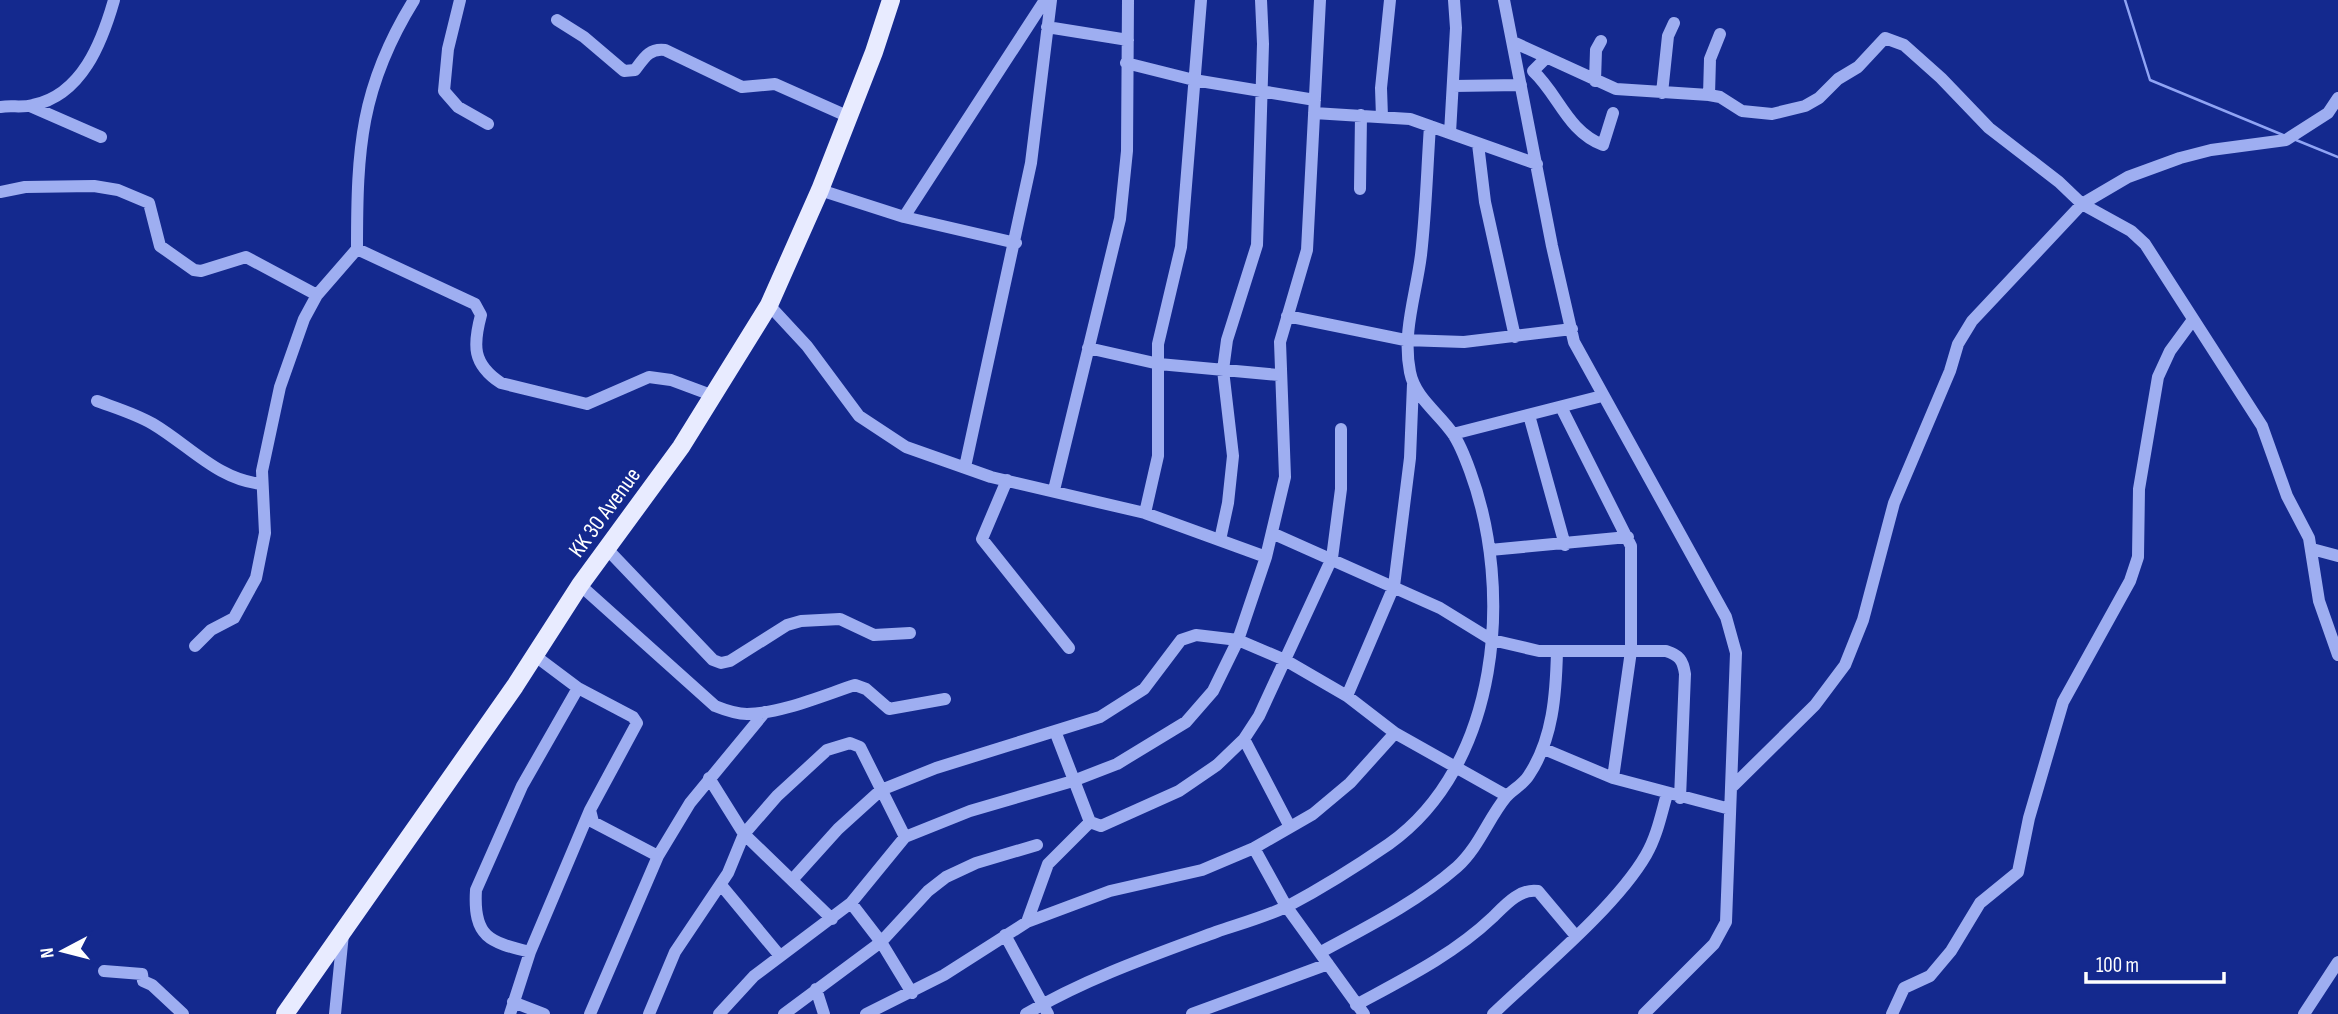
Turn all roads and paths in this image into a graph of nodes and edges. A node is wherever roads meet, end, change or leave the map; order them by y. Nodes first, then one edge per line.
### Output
1 (114, 0) edge
2 (414, 0) edge
3 (460, 0) edge
4 (891, 0) edge
5 (1045, 0) edge
6 (1051, 0) edge
7 (1128, 0) edge
8 (1201, 0) edge
9 (1261, 0) edge
10 (1320, 0) edge
11 (1390, 0) edge
12 (1454, 0) edge
13 (1504, 0) edge
14 (557, 20) dead end
15 (1674, 23) dead end
16 (1047, 27) junction
17 (1720, 34) dead end
18 (1128, 40) junction
19 (1601, 41) dead end
20 (1513, 42) junction
21 (1546, 58) junction
22 (1126, 63) junction
23 (1194, 80) junction
24 (1595, 80) junction
25 (1521, 85) junction
26 (1453, 86) junction
27 (1262, 91) junction
28 (1662, 93) junction
29 (1709, 95) junction
30 (2338, 98) edge
31 (30, 106) junction
32 (1314, 106) junction
33 (0, 107) edge
34 (1613, 113) dead end
35 (847, 116) junction
36 (1361, 116) junction
37 (1382, 117) junction
38 (488, 124) dead end
39 (1430, 126) junction
40 (1450, 133) junction
41 (101, 136) dead end
42 (1478, 144) junction
43 (1537, 164) junction
44 (820, 190) junction
45 (1360, 190) dead end
46 (0, 192) edge
47 (2082, 204) junction
48 (904, 217) junction
49 (1016, 243) junction
50 (358, 249) junction
51 (317, 295) junction
52 (769, 305) junction
53 (1287, 316) junction
54 (2192, 321) junction
55 (1572, 330) junction
56 (1515, 337) junction
57 (1405, 340) junction
58 (1088, 348) junction
59 (1159, 364) junction
60 (1223, 370) junction
61 (1279, 375) junction
62 (1413, 384) junction
63 (714, 396) junction
64 (1602, 396) junction
65 (97, 401) dead end
66 (1561, 407) junction
67 (1529, 415) junction
68 (1341, 429) dead end
69 (1453, 434) junction
70 (965, 467) junction
71 (1007, 480) junction
72 (262, 484) junction
73 (1054, 490) junction
74 (1145, 513) junction
75 (1274, 534) junction
76 (1628, 537) junction
77 (1220, 540) junction
78 (1565, 545) junction
79 (2312, 549) junction
80 (608, 550) junction
81 (1489, 550) junction
82 (2338, 556) edge
83 (1266, 557) junction
84 (1332, 558) junction
85 (580, 585) junction
86 (1394, 586) junction
87 (910, 633) dead end
88 (1238, 640) junction
89 (1492, 640) junction
90 (195, 646) dead end
91 (1069, 648) dead end
92 (1557, 651) junction
93 (1631, 651) junction
94 (534, 655) junction
95 (2338, 655) edge
96 (1285, 660) junction
97 (578, 688) junction
98 (1347, 696) junction
99 (945, 699) dead end
100 (765, 712) junction
101 (1055, 731) junction
102 (1395, 733) junction
103 (1244, 739) junction
104 (1544, 749) junction
105 (1454, 767) junction
106 (709, 778) junction
107 (1613, 778) junction
108 (1073, 781) junction
109 (1731, 788) junction
110 (881, 790) junction
111 (1667, 794) junction
112 (1507, 796) junction
113 (1680, 798) junction
114 (1730, 809) junction
115 (590, 810) junction
116 (1090, 822) junction
117 (1290, 827) junction
118 (744, 834) junction
119 (905, 837) junction
120 (1037, 845) dead end
121 (1254, 848) junction
122 (658, 856) junction
123 (792, 880) junction
124 (721, 885) junction
125 (851, 903) junction
126 (1286, 906) junction
127 (832, 919) junction
128 (1027, 922) junction
129 (343, 930) junction
130 (1005, 935) junction
131 (1575, 935) junction
132 (881, 942) junction
133 (530, 952) junction
134 (1321, 952) junction
135 (780, 956) junction
136 (2338, 962) edge
137 (1328, 964) junction
138 (104, 971) dead end
139 (816, 989) junction
140 (912, 993) junction
141 (512, 1008) edge
142 (1045, 1009) edge
143 (1360, 1010) edge
144 (183, 1014) edge
145 (285, 1014) edge
146 (335, 1014) edge
147 (544, 1014) edge
148 (590, 1014) edge
149 (649, 1014) edge
150 (719, 1014) edge
151 (784, 1014) edge
152 (824, 1014) edge
153 (866, 1014) edge
154 (1026, 1014) edge
155 (1192, 1014) edge
156 (1493, 1014) edge
157 (1644, 1014) edge
158 (1892, 1014) edge
159 (2304, 1014) edge

1 - 31 street
2 - 50 street
3 - 38 street
4 - 35 main road, KK 30 Avenue
5 - 48 street
6 - 16 street
7 - 18 street
8 - 23 street
9 - 27 street
10 - 32 street
11 - 37 street
12 - 26 street
13 - 20 street
14 - 35 street
15 - 28 street
16 - 18 street
16 - 49 street
17 - 29 street
18 - 22 street
19 - 24 street
20 - 21 street
20 - 25 street
21 - 24 street
21 - 34 street
22 - 23 street
22 - 58 street
23 - 27 street
23 - 59 street
24 - 28 street
25 - 26 street
25 - 43 street
26 - 40 street
27 - 32 street
27 - 60 street
28 - 29 street
29 - 47 street
30 - 47 street
31 - 33 street
31 - 41 street
32 - 36 street
32 - 53 street
35 - 44 main road, KK 30 Avenue
36 - 37 street
36 - 45 street
37 - 39 street
39 - 40 street
39 - 57 street
40 - 42 street
42 - 43 street
42 - 56 street
43 - 55 street
44 - 48 street
44 - 52 main road, KK 30 Avenue
46 - 51 street
47 - 54 street
47 - 109 street
48 - 49 street
49 - 70 street
50 - 51 street
50 - 63 street
51 - 72 street
52 - 63 main road, KK 30 Avenue
52 - 70 street
53 - 57 street
53 - 61 street
54 - 79 street
54 - 158 street
55 - 56 street
55 - 64 street
56 - 57 street
57 - 62 street
58 - 59 street
58 - 73 street
59 - 60 street
59 - 74 street
60 - 61 street
60 - 77 street
61 - 75 street
62 - 69 street
62 - 86 street
63 - 80 main road, KK 30 Avenue
64 - 66 street
64 - 109 street
65 - 72 street
66 - 67 street
66 - 76 street
67 - 69 street
67 - 78 street
68 - 84 street
69 - 81 street
70 - 71 street
71 - 73 street
71 - 91 street
72 - 90 street
73 - 74 street
74 - 77 street
75 - 83 street
75 - 84 street
76 - 78 street
76 - 93 street
77 - 83 street
78 - 81 street
79 - 82 street
79 - 95 street
80 - 85 main road, KK 30 Avenue
80 - 87 street
81 - 89 street
83 - 88 street
84 - 86 street
84 - 96 street
85 - 94 main road, KK 30 Avenue
85 - 100 street
86 - 89 street
86 - 98 street
88 - 96 street
88 - 101 street
88 - 108 street
89 - 92 street
89 - 105 street
92 - 93 street
92 - 104 street
93 - 107 street
93 - 113 street
94 - 97 street
94 - 129 main road, KK 30 Avenue
96 - 98 street
96 - 103 street
97 - 115 street
97 - 133 street
98 - 102 street
99 - 100 street
100 - 106 street
101 - 108 street
101 - 110 street
102 - 105 street
102 - 117 street
103 - 116 street
103 - 117 street
104 - 107 street
104 - 112 street
105 - 112 street
105 - 126 street
106 - 118 street
106 - 122 street
107 - 111 street
108 - 116 street
108 - 119 street
109 - 114 street
110 - 118 street
110 - 119 street
110 - 123 street
111 - 113 street
111 - 131 street
112 - 134 street
113 - 114 street
114 - 157 street
115 - 122 street
115 - 133 street
116 - 128 street
117 - 121 street
118 - 123 street
118 - 124 street
119 - 125 street
120 - 132 street
121 - 126 street
121 - 128 street
122 - 148 street
123 - 127 street
124 - 135 street
124 - 149 street
125 - 127 street
125 - 132 street
126 - 134 street
126 - 142 street
127 - 135 street
128 - 130 street
129 - 145 main road, KK 30 Avenue
129 - 146 street
130 - 140 street
130 - 142 street
131 - 143 street
131 - 156 street
132 - 139 street
132 - 140 street
133 - 141 street
134 - 137 street
135 - 150 street
136 - 159 street
137 - 143 street
137 - 155 street
138 - 144 street
139 - 151 street
139 - 152 street
140 - 153 street
141 - 147 street
142 - 154 street

